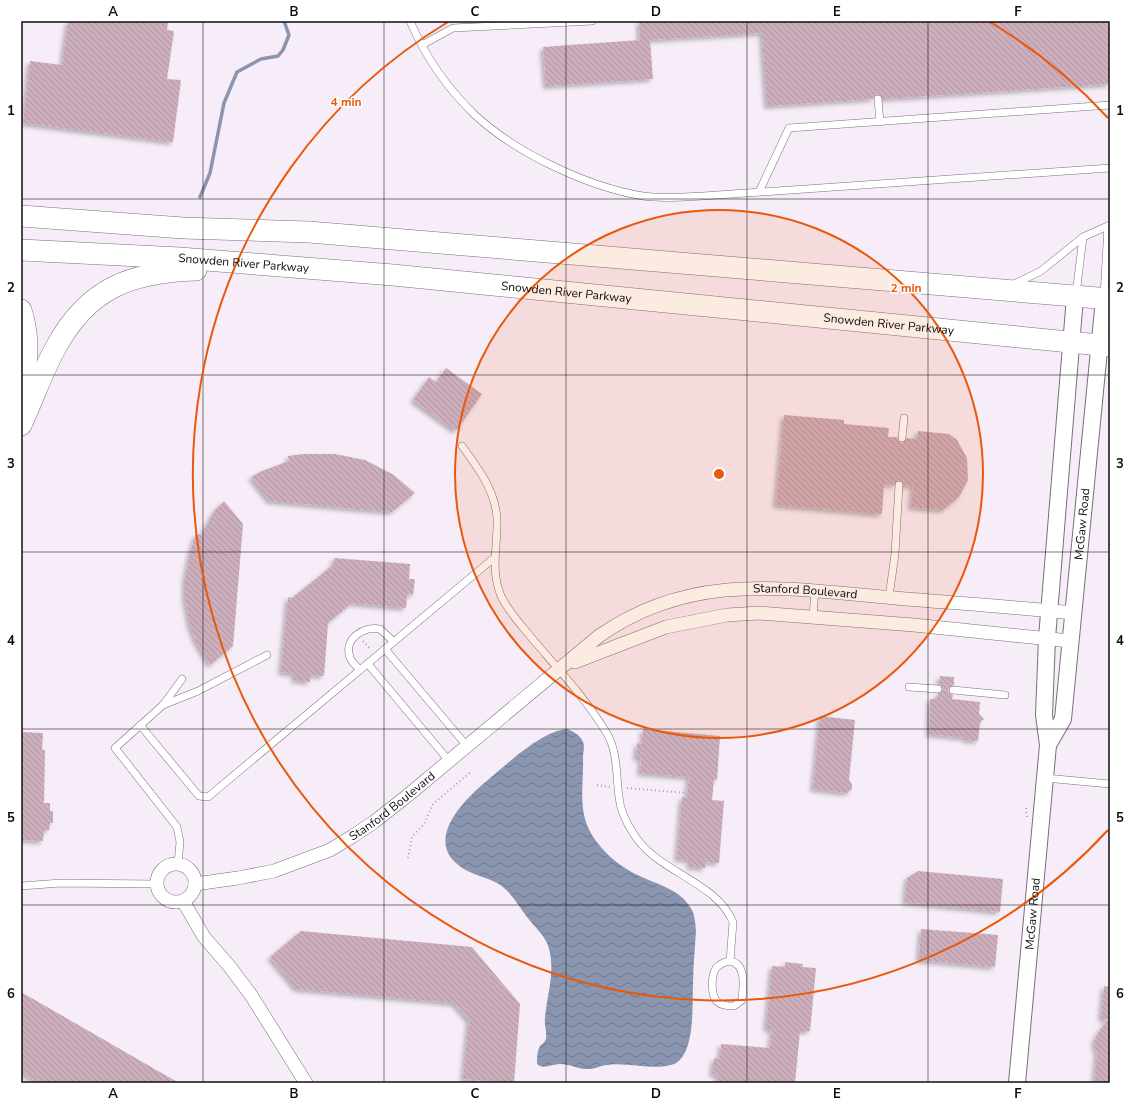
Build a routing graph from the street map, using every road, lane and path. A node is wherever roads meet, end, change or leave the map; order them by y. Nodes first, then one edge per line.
1 (410, 21) edge
2 (592, 21) edge
3 (483, 24) edge
4 (422, 45) junction
5 (878, 99) dead end
6 (1110, 105) edge
7 (880, 122) junction
8 (1110, 168) edge
9 (759, 192) junction
10 (21, 204) edge
11 (21, 216) edge
12 (1109, 225) edge
13 (309, 232) junction
14 (1082, 237) junction
15 (21, 250) edge
16 (298, 267) junction
17 (999, 290) junction
18 (1075, 297) junction
19 (1107, 299) edge
20 (21, 310) edge
21 (1070, 343) junction
22 (1105, 346) edge
23 (21, 392) edge
24 (904, 418) dead end
25 (21, 425) edge
26 (902, 438) dead end
27 (462, 446) dead end
28 (899, 485) dead end
29 (494, 558) junction
30 (815, 590) junction
31 (889, 597) junction
32 (1050, 611) junction
33 (1073, 613) junction
34 (813, 616) junction
35 (1047, 638) junction
36 (362, 639) dead end
37 (1070, 641) junction
38 (394, 642) junction
39 (385, 649) junction
40 (372, 651) dead end
41 (267, 655) dead end
42 (368, 664) junction
43 (360, 670) junction
44 (559, 670) junction
45 (182, 678) dead end
46 (909, 687) dead end
47 (938, 689) dead end
48 (953, 690) dead end
49 (1005, 695) dead end
50 (163, 705) junction
51 (140, 725) junction
52 (1048, 745) junction
53 (467, 746) junction
54 (449, 761) junction
55 (472, 771) dead end
56 (1045, 778) junction
57 (1110, 784) edge
58 (597, 785) dead end
59 (610, 786) dead end
60 (624, 788) dead end
61 (687, 793) dead end
62 (408, 858) dead end
63 (178, 863) junction
64 (156, 884) junction
65 (195, 884) junction
66 (21, 886) edge
67 (183, 901) junction
68 (730, 961) junction
69 (306, 1083) edge
70 (1017, 1083) edge

1 - 4 lane
2 - 3 lane
3 - 4 lane
4 - 9 lane
5 - 7 lane
6 - 7 lane
7 - 9 lane
8 - 9 lane
10 - 13 main road
11 - 13 main road
12 - 14 lane
12 - 19 lane
13 - 17 main road
14 - 17 lane
14 - 18 lane
15 - 16 main road, Snowden River Parkway
16 - 21 main road, Snowden River Parkway
16 - 25 main road
17 - 18 main road
18 - 19 main road
18 - 21 street, McGaw Road
19 - 22 street, McGaw Road
20 - 23 main road
21 - 22 main road, Snowden River Parkway
21 - 32 street, McGaw Road
22 - 33 street, McGaw Road
24 - 26 lane
27 - 29 lane
28 - 31 lane
29 - 38 lane
29 - 44 lane
30 - 31 street, Stanford Boulevard
30 - 34 lane
30 - 44 street, Stanford Boulevard
31 - 32 street, Stanford Boulevard
32 - 33 street, Stanford Boulevard
32 - 35 street, McGaw Road
33 - 37 street, McGaw Road
34 - 35 street, Stanford Boulevard
34 - 44 street, Stanford Boulevard
35 - 37 street, Stanford Boulevard
35 - 52 street, McGaw Road
36 - 40 path
37 - 52 street, McGaw Road
38 - 39 lane
38 - 43 lane
39 - 42 lane
39 - 53 lane
41 - 50 lane
42 - 43 lane
42 - 54 lane
43 - 51 lane
44 - 53 street, Stanford Boulevard
44 - 68 lane
45 - 50 lane
46 - 47 lane
48 - 49 lane
50 - 51 lane
51 - 63 lane
52 - 56 street, McGaw Road
53 - 54 street, Stanford Boulevard
54 - 65 street, Stanford Boulevard
55 - 62 path
56 - 57 lane
56 - 70 street, McGaw Road
58 - 59 path
60 - 61 path
63 - 64 street
63 - 65 street
64 - 66 lane
64 - 67 street
65 - 67 street
67 - 69 street
68 - 68 lane

